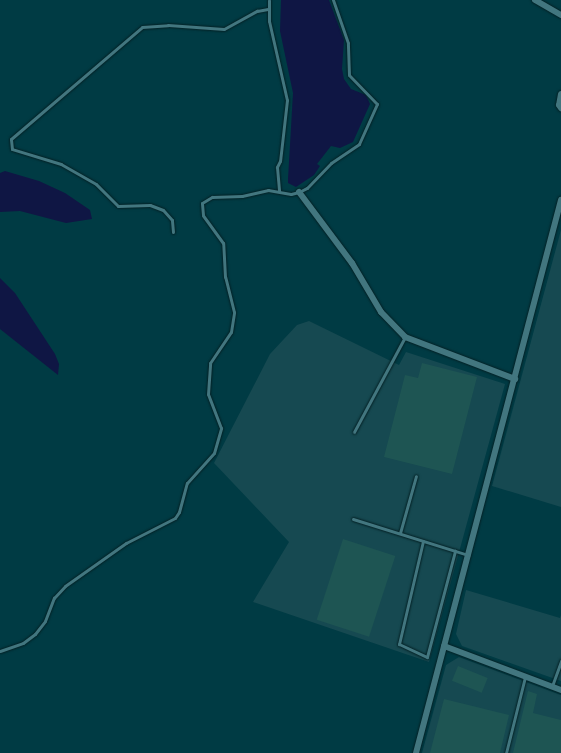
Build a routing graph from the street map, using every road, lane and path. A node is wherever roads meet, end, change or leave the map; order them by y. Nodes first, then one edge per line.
1 (269, 0) edge
2 (333, 0) edge
3 (535, 0) edge
4 (268, 9) junction
5 (561, 15) edge
6 (561, 94) edge
7 (561, 108) edge
8 (279, 191) junction
9 (299, 192) junction
10 (561, 200) edge
11 (173, 232) dead end
12 (405, 337) junction
13 (515, 379) junction
14 (354, 432) dead end
15 (416, 476) dead end
16 (353, 519) dead end
17 (400, 533) junction
18 (423, 541) junction
19 (455, 550) junction
20 (468, 555) junction
21 (444, 646) junction
22 (0, 651) edge
23 (561, 661) edge
24 (525, 676) junction
25 (552, 686) junction
26 (561, 690) edge
27 (416, 753) edge
28 (506, 753) edge

1 - 4 lane
2 - 9 lane
3 - 5 street
4 - 8 lane
4 - 11 lane
6 - 7 street
8 - 9 lane
8 - 22 lane
9 - 12 street
10 - 13 street
12 - 13 street
12 - 14 lane
13 - 20 street
15 - 17 lane
16 - 17 lane
17 - 18 lane
18 - 19 lane
18 - 19 lane
19 - 20 lane
20 - 21 street
21 - 24 street
21 - 27 street
23 - 25 lane
24 - 25 street
24 - 28 lane
25 - 26 street

